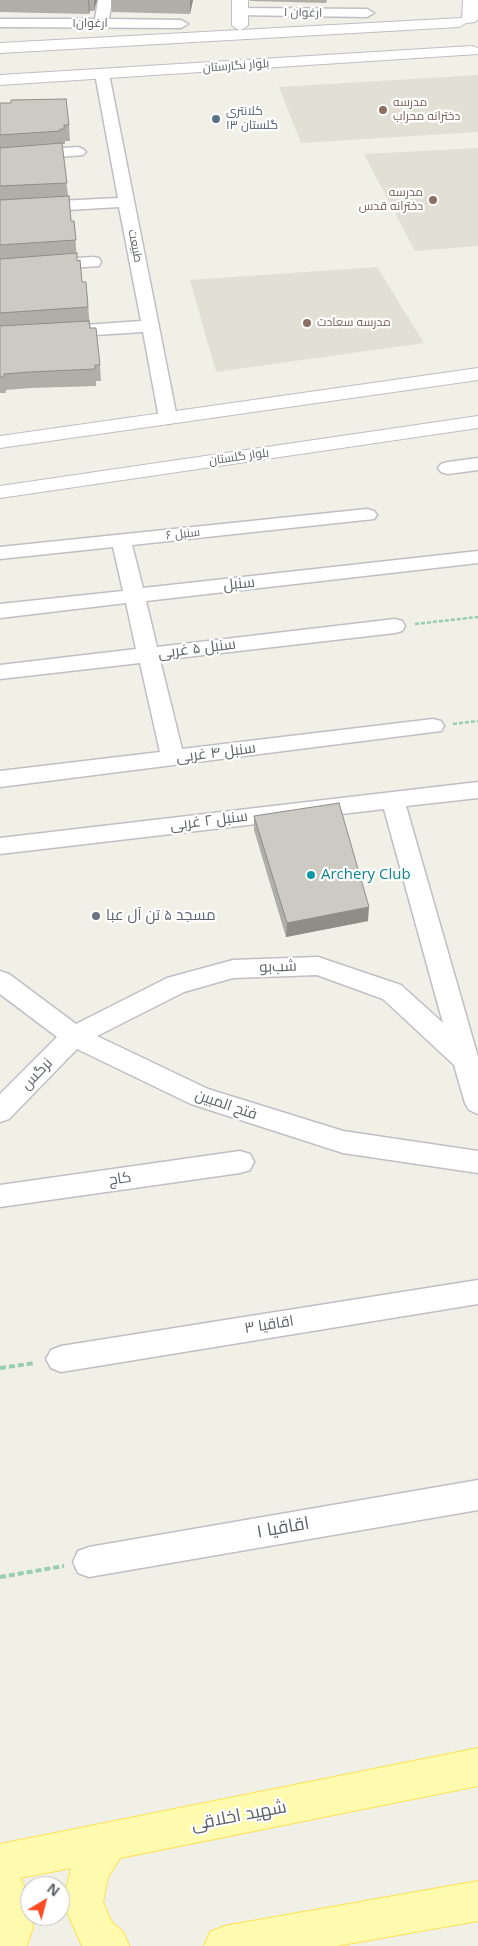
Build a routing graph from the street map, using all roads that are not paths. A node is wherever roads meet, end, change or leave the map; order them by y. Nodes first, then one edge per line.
1 (105, 0) edge
2 (471, 0) edge
3 (240, 12) edge
4 (367, 13) dead end
5 (469, 20) edge
6 (0, 23) edge
7 (102, 24) junction
8 (181, 24) dead end
9 (0, 48) edge
10 (475, 52) edge
11 (102, 74) junction
12 (0, 80) edge
13 (78, 152) dead end
14 (0, 157) edge
15 (126, 202) junction
16 (0, 209) edge
17 (93, 262) dead end
18 (0, 268) edge
19 (150, 326) junction
20 (0, 336) edge
21 (478, 374) edge
22 (168, 418) junction
23 (478, 422) edge
24 (0, 442) edge
25 (478, 464) edge
26 (448, 468) dead end
27 (0, 492) edge
28 (367, 515) dead end
29 (120, 540) junction
30 (0, 553) edge
31 (478, 557) edge
32 (134, 596) junction
33 (0, 611) edge
34 (395, 626) road end
35 (148, 655) junction
36 (0, 672) edge
37 (432, 726) dead end
38 (172, 758) junction
39 (0, 779) edge
40 (478, 790) edge
41 (392, 800) junction
42 (0, 846) edge
43 (0, 981) edge
44 (74, 1036) junction
45 (466, 1060) junction
46 (478, 1103) edge
47 (0, 1111) edge
48 (240, 1162) dead end
49 (478, 1162) edge
50 (0, 1196) edge
51 (478, 1292) edge
52 (61, 1359) road end
53 (478, 1495) edge
54 (89, 1562) road end
55 (478, 1767) edge
56 (108, 1842) junction
57 (0, 1863) edge
58 (0, 1886) edge
59 (478, 1901) edge
60 (6, 1946) edge
61 (109, 1946) edge
62 (224, 1946) edge

1 - 7 street
2 - 5 main road
3 - 4 street, ارغوان ۱
5 - 9 main road
5 - 10 main road
6 - 7 street, ارغوان۱
7 - 8 street, ارغوان۱
10 - 11 main road, بلوار نگارستان
11 - 12 main road, بلوار نگارستان
11 - 15 street, طبیعت
13 - 14 street
15 - 16 street
15 - 19 street, طبیعت
17 - 18 street
19 - 20 street
19 - 22 street, طبیعت
21 - 22 main road
22 - 24 main road
23 - 27 main road, بلوار گلستان
25 - 26 street
28 - 29 street, سنبل ۶
29 - 30 street, سنبل ۶
29 - 32 street
31 - 32 street, سنبل
32 - 33 street, سنبل
32 - 35 street
34 - 35 street, سنبل ۵ غربی
35 - 36 street, سنبل ۵ غربی
35 - 38 street
37 - 38 street, سنبل ۴ غربی
38 - 39 street, سنبل ۴ غربی
40 - 41 street, سنبل ۲ غربی
41 - 42 street, سنبل ۲ غربی
41 - 45 street
43 - 44 street, فتح المبین
44 - 45 street, شب‌بو
44 - 47 street, نرگس
44 - 49 street, فتح المبین
45 - 46 street
48 - 50 street, کاج
51 - 52 street, اقاقیا ۳
53 - 54 street, اقاقیا ۱
55 - 56 main road, شهید اخلاقی
56 - 57 main road, شهید اخلاقی
56 - 61 main road
58 - 60 main road
59 - 62 main road

